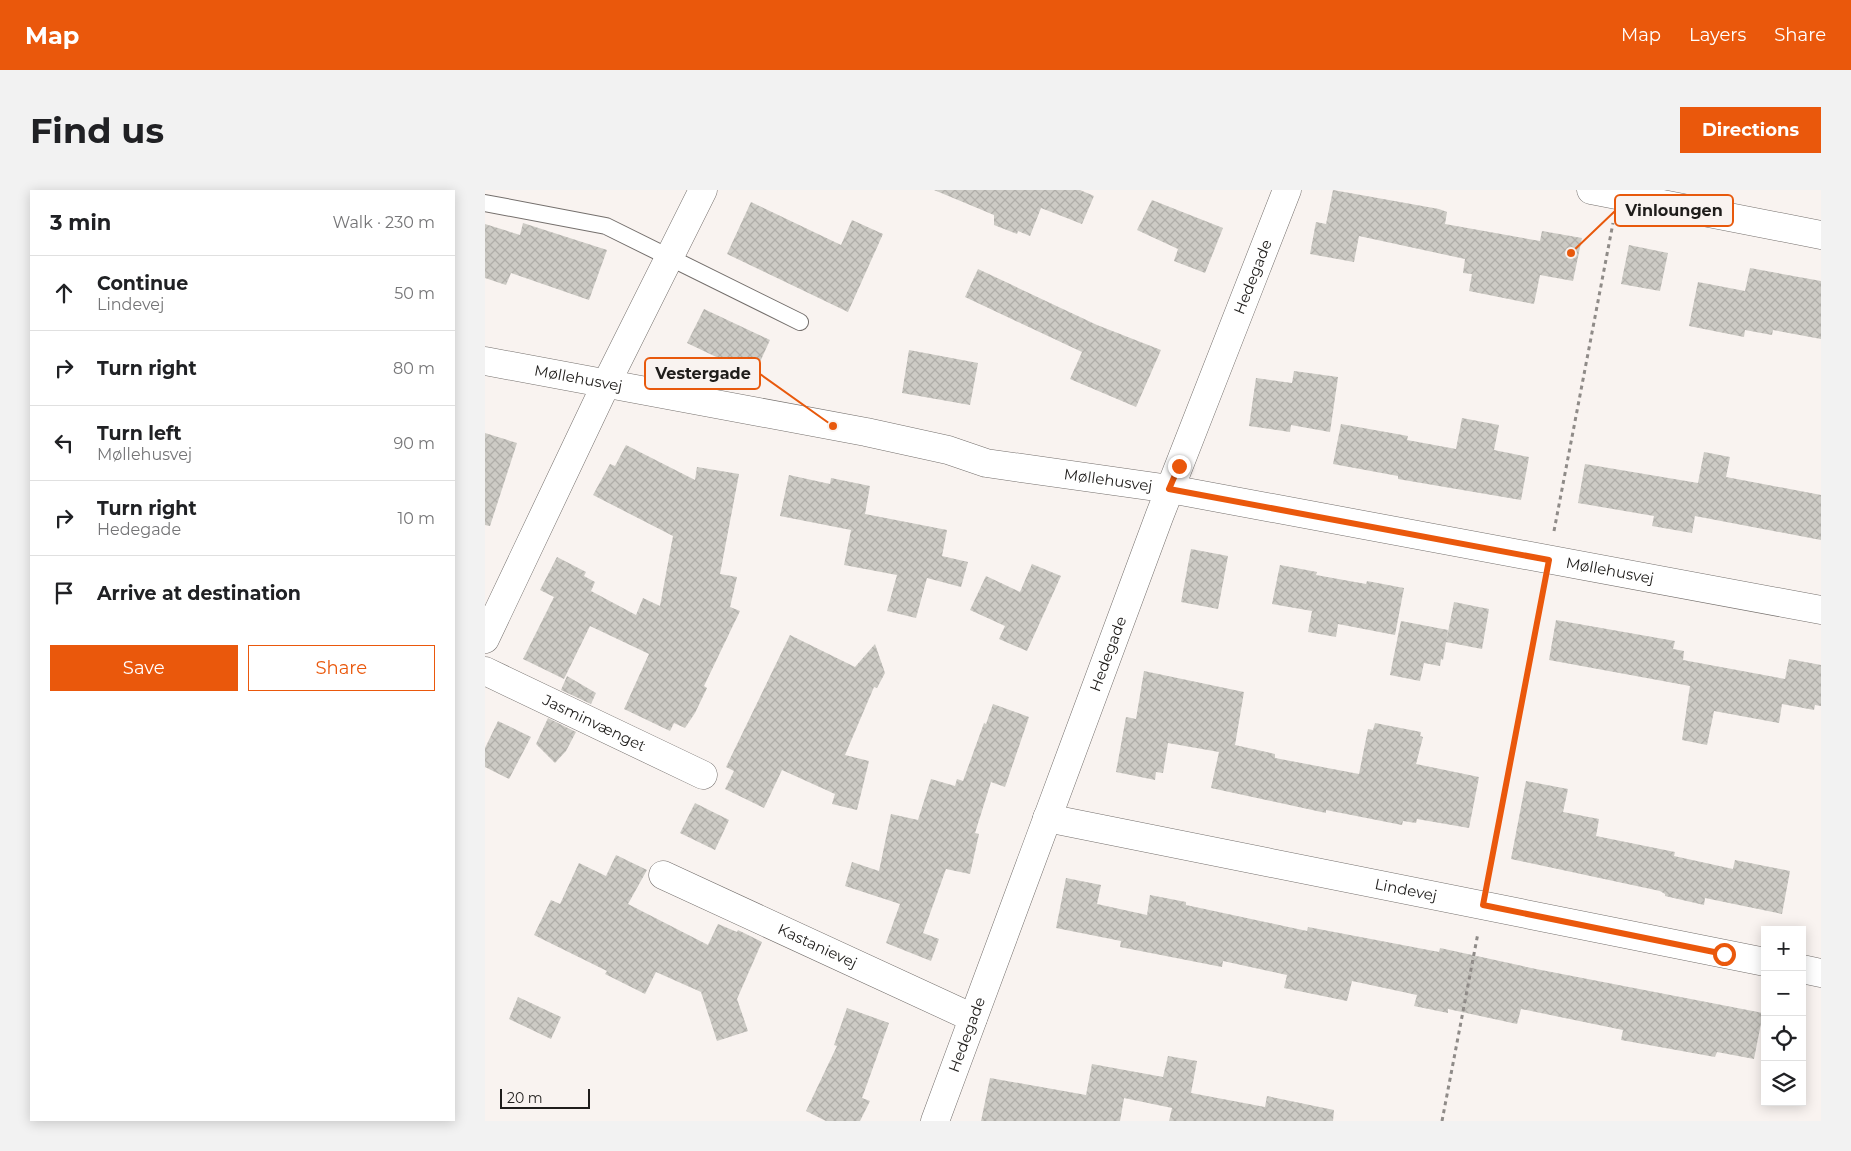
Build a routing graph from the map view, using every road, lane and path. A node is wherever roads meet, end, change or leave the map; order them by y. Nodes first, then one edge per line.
1 (703, 190) edge
2 (1287, 190) edge
3 (1591, 190) edge
4 (1618, 195) junction
5 (485, 202) edge
6 (1821, 236) edge
7 (668, 257) junction
8 (800, 322) dead end
9 (485, 361) edge
10 (606, 384) junction
11 (1169, 489) junction
12 (1549, 560) junction
13 (1821, 610) edge
14 (485, 639) edge
15 (485, 671) edge
16 (703, 775) dead end
17 (1047, 818) junction
18 (663, 875) dead end
19 (1483, 905) junction
20 (1761, 961) edge
21 (1806, 970) edge
22 (1821, 973) edge
23 (973, 1018) junction
24 (935, 1121) edge
25 (1442, 1121) edge

1 - 7 street
2 - 11 street, Hedegade
3 - 4 street
4 - 6 street
4 - 12 path
5 - 7 lane
7 - 8 lane
7 - 10 street
9 - 10 street, Møllehusvej
10 - 11 street, Møllehusvej
10 - 14 street
11 - 12 street, Møllehusvej
11 - 17 street, Hedegade
12 - 13 street, Møllehusvej
12 - 19 path
15 - 16 street, Jasminvænget
17 - 19 street, Lindevej
17 - 23 street, Hedegade
18 - 23 street, Kastanievej
19 - 20 street, Lindevej
19 - 25 path
21 - 22 street
23 - 24 street, Hedegade

